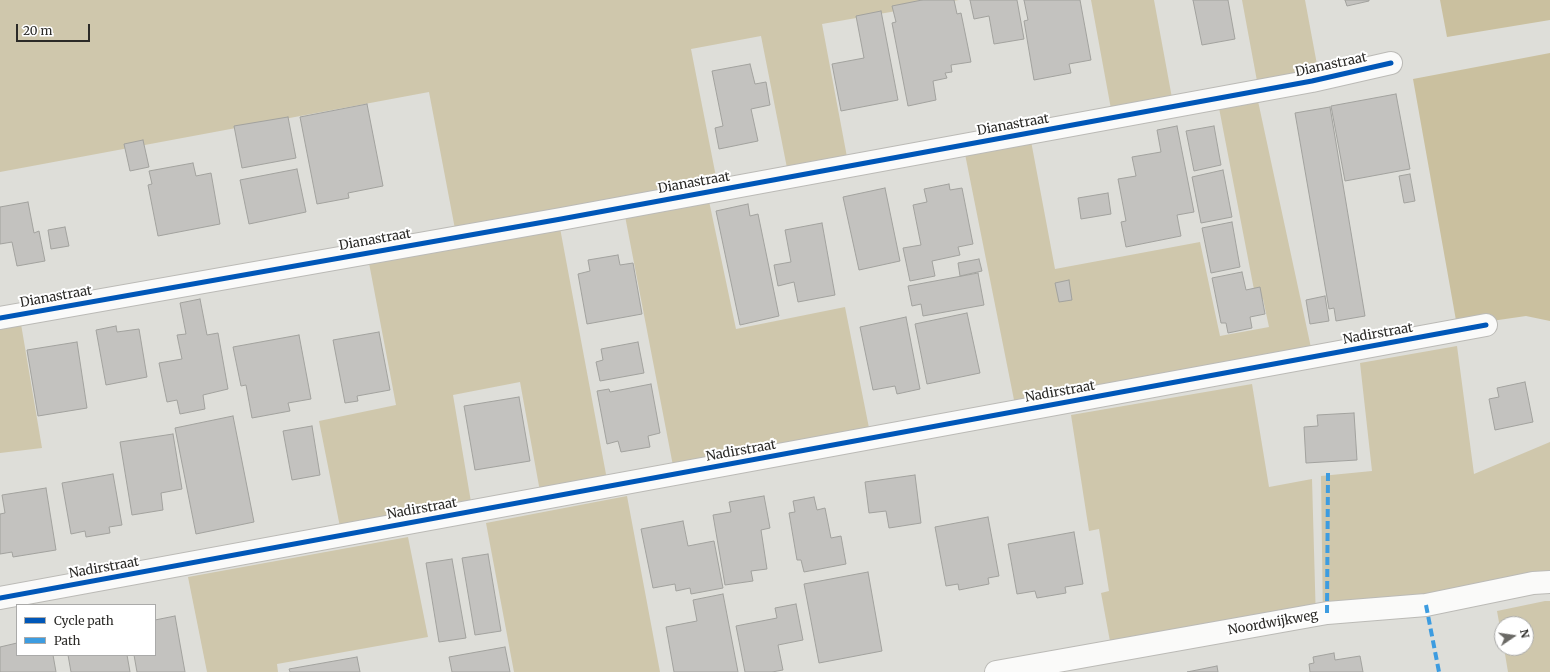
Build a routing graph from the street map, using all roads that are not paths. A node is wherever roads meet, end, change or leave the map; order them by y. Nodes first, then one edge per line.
1 (1391, 63) dead end
2 (0, 318) edge
3 (1486, 325) dead end
4 (1550, 582) edge
5 (0, 598) edge
6 (996, 672) edge

1 - 2 street, Dianastraat
3 - 5 street, Nadirstraat
4 - 6 street, Noordwijkweg

